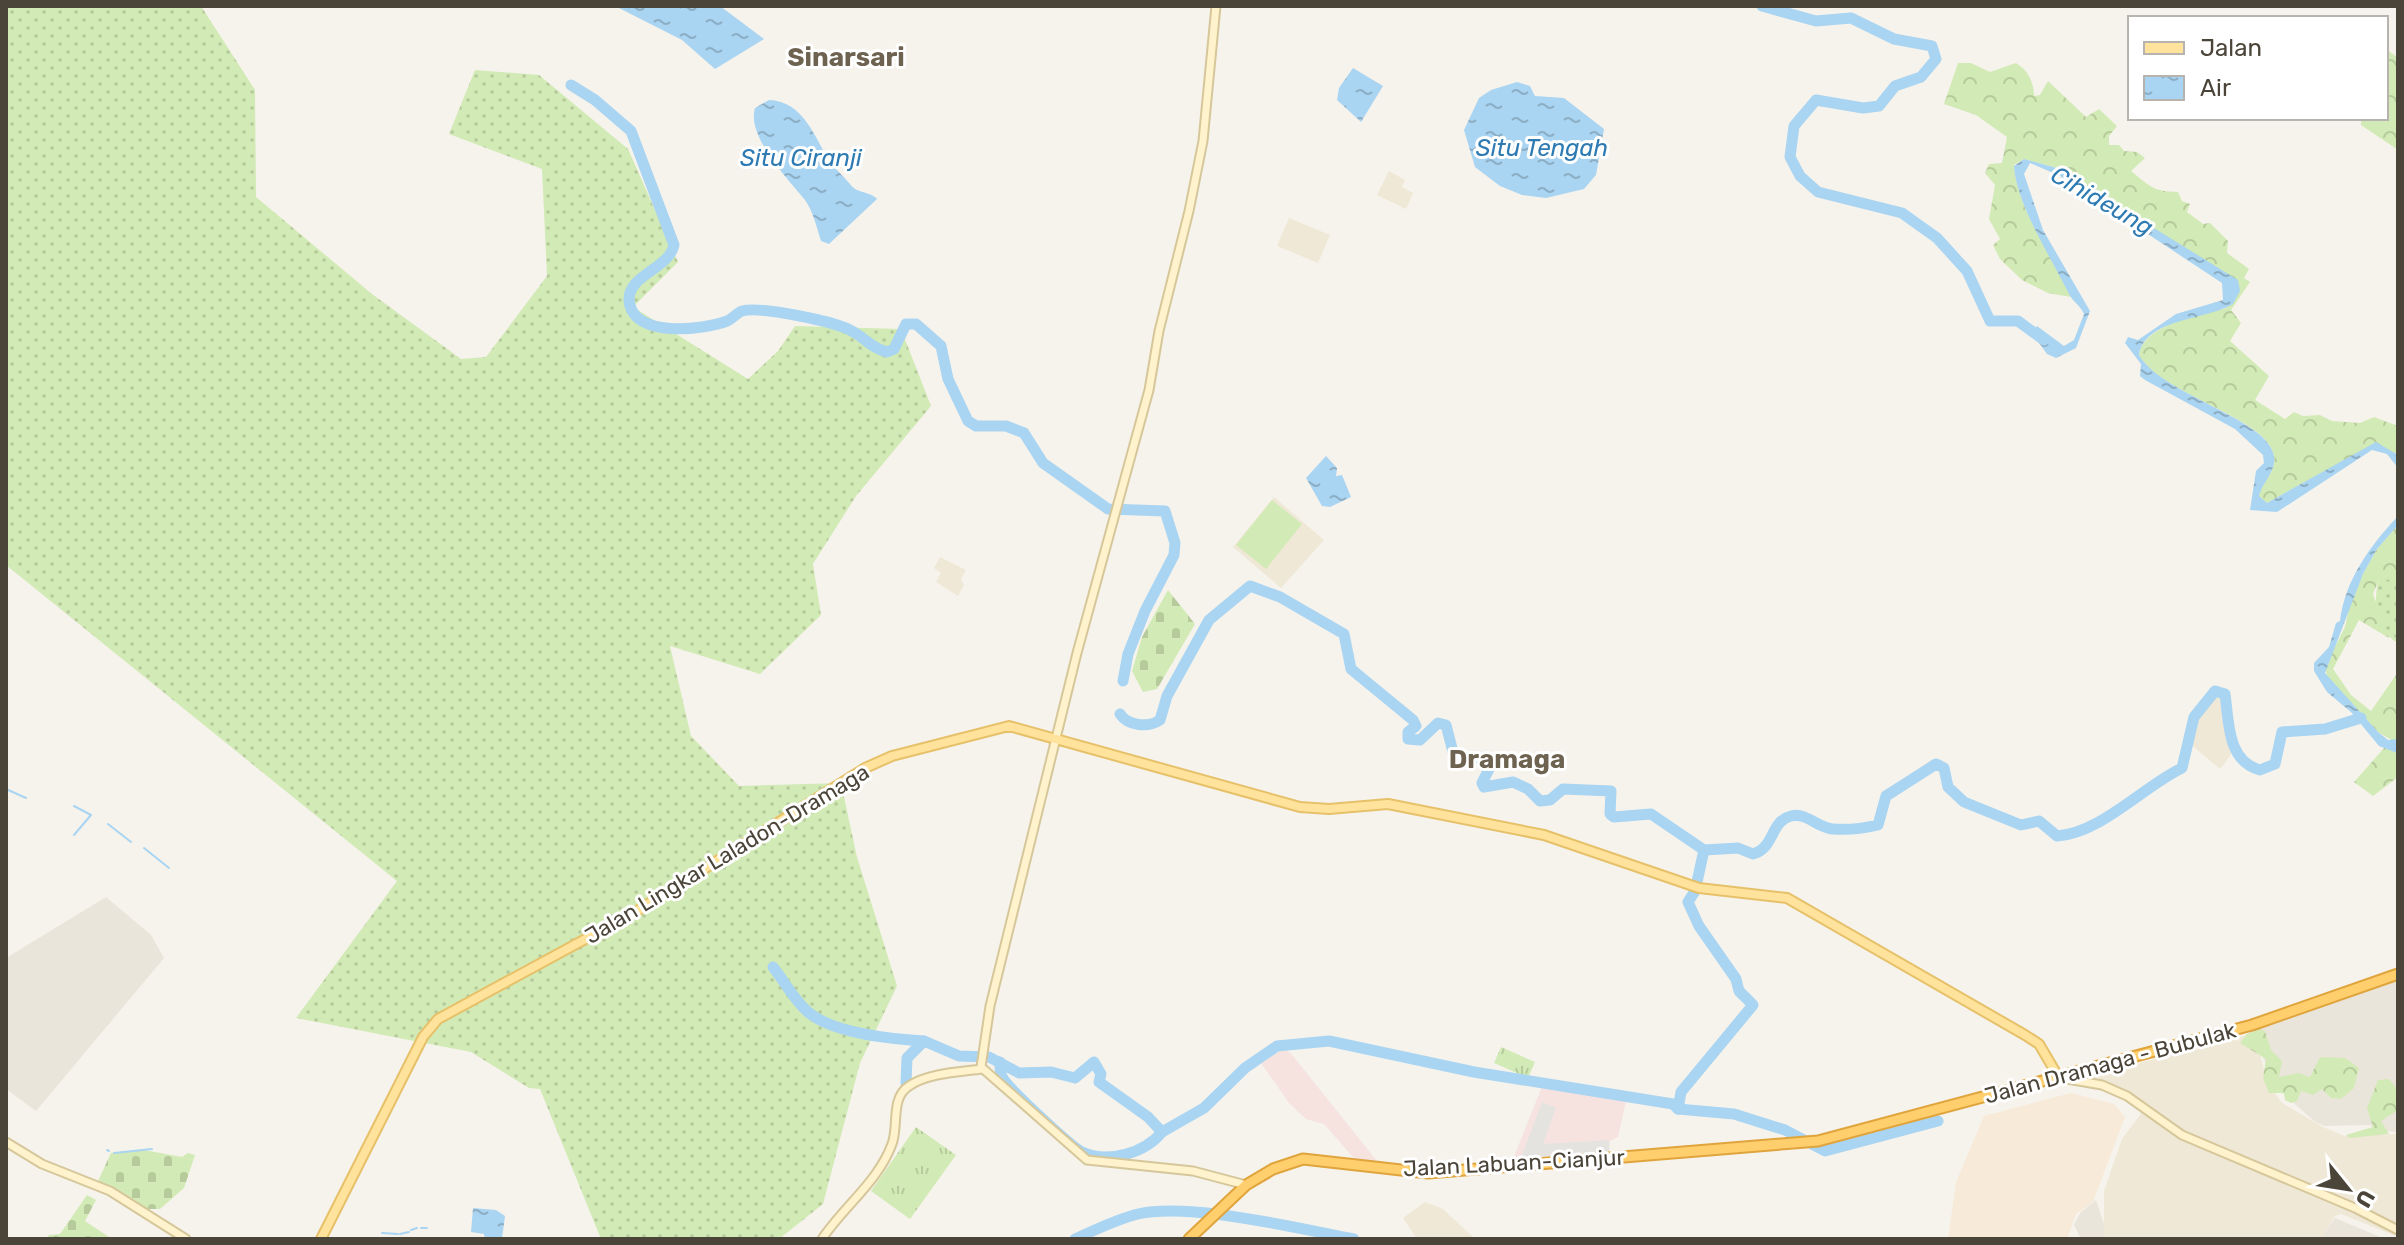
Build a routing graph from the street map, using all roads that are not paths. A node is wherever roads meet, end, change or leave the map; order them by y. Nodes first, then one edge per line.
1 (1216, 6) edge
2 (1056, 740) junction
3 (2398, 974) edge
4 (982, 1069) junction
5 (2059, 1078) junction
6 (6, 1142) edge
7 (1806, 1143) joint
8 (1221, 1177) junction
9 (1246, 1185) junction
10 (1235, 1196) junction
11 (2398, 1230) edge
12 (186, 1239) edge
13 (321, 1239) edge
14 (822, 1239) edge
15 (1189, 1239) edge

1 - 2 street
2 - 4 street
2 - 5 main road, Jalan Lingkar Laladon-Dramaga
2 - 13 main road, Jalan Lingkar Laladon-Dramaga
3 - 5 highway, Jalan Dramaga - Bubulak
4 - 8 street
4 - 14 street
5 - 7 highway, Jalan Dramaga - Bubulak
5 - 11 street
6 - 12 street
7 - 9 highway, Jalan Labuan-Cianjur
8 - 9 street
8 - 10 street
9 - 10 highway, Jalan Labuan-Cianjur
10 - 15 highway, Jalan Labuan-Cianjur

